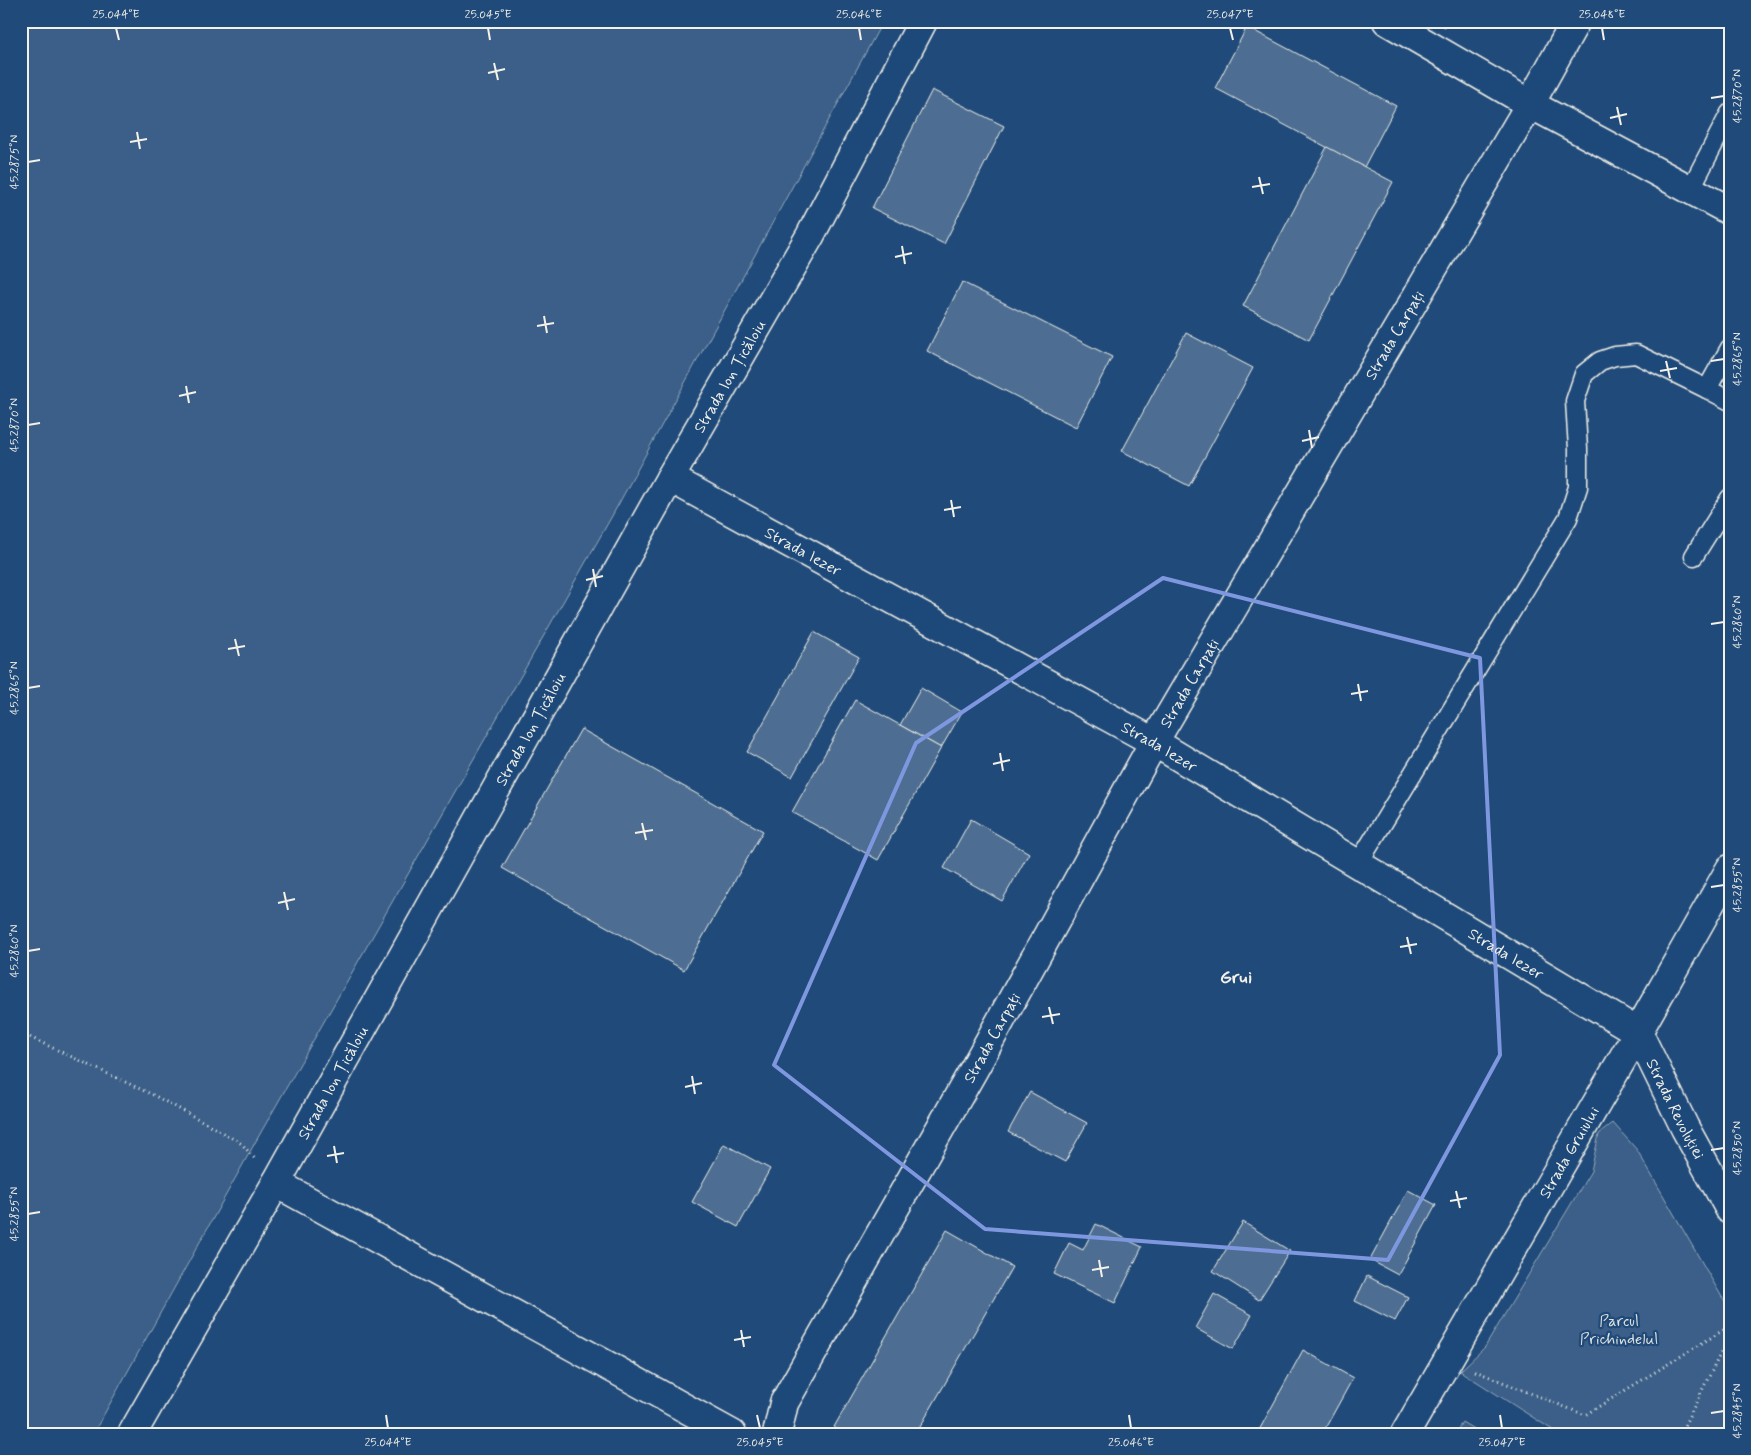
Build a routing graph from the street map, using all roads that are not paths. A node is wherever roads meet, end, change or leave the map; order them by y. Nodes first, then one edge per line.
1 (923, 21) edge
2 (1387, 21) edge
3 (1576, 21) edge
4 (1530, 104) junction
5 (1730, 113) edge
6 (1690, 190) junction
7 (1730, 211) edge
8 (1730, 348) edge
9 (1708, 388) junction
10 (1730, 401) edge
11 (670, 478) junction
12 (1730, 498) edge
13 (1694, 556) dead end
14 (1154, 742) junction
15 (1358, 864) junction
16 (1730, 869) edge
17 (1638, 1032) junction
18 (276, 1183) junction
19 (1730, 1210) edge
20 (132, 1434) edge
21 (732, 1434) edge
22 (777, 1434) edge
23 (1405, 1434) edge

1 - 11 street, Strada Ion Țicăloiu
2 - 4 street
3 - 4 street, Strada Carpați
4 - 6 street
4 - 14 street, Strada Carpați
5 - 6 lane
6 - 7 street
8 - 9 lane
9 - 10 lane
9 - 15 lane
11 - 14 street, Strada Iezer
11 - 18 street, Strada Ion Țicăloiu
12 - 13 lane
14 - 15 street, Strada Iezer
14 - 22 street, Strada Carpați
15 - 17 street, Strada Iezer
16 - 17 street, Strada Gruiului
17 - 19 street, Strada Revoluției
17 - 23 street, Strada Gruiului
18 - 20 street, Strada Ion Țicăloiu
18 - 21 street

